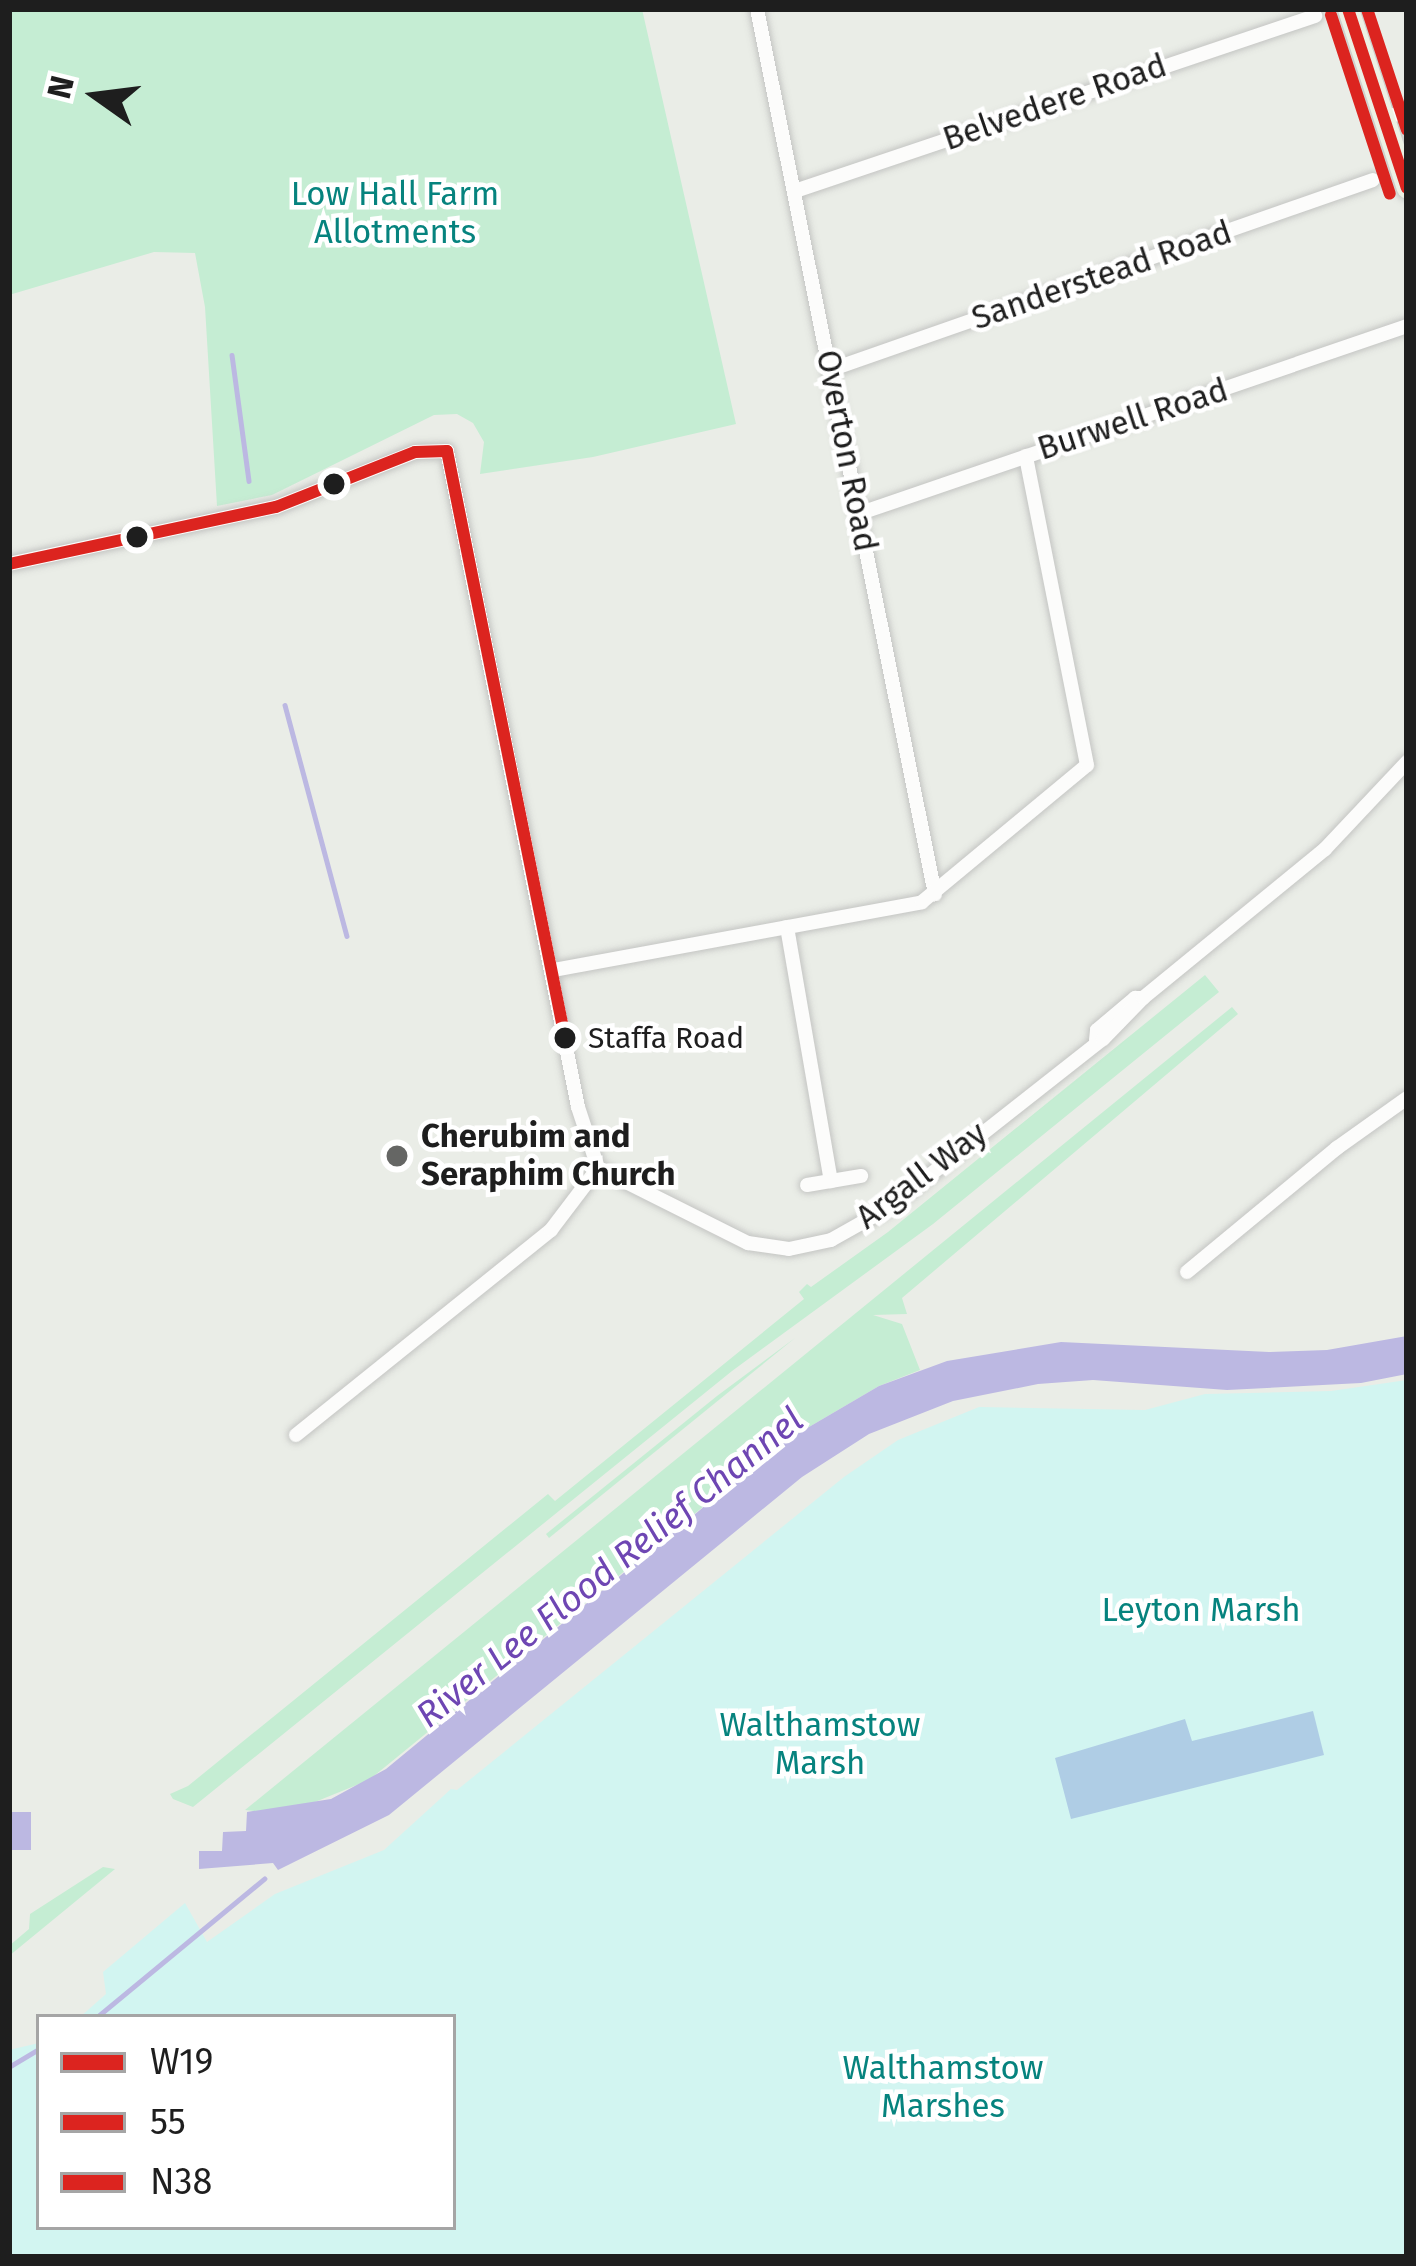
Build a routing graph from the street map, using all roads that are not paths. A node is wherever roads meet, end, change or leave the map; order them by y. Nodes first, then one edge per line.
1 (757, 9) edge
2 (1348, 9) edge
3 (1315, 16) dead end
4 (1407, 111) edge
5 (1384, 118) junction
6 (1373, 181) dead end
7 (1407, 188) edge
8 (795, 191) junction
9 (1407, 326) edge
10 (830, 370) junction
11 (1026, 456) junction
12 (858, 514) junction
13 (9, 564) edge
14 (1407, 762) edge
15 (935, 894) junction
16 (787, 926) junction
17 (553, 970) junction
18 (1407, 1098) edge
19 (598, 1168) junction
20 (861, 1177) dead end
21 (830, 1181) junction
22 (807, 1185) dead end
23 (1187, 1272) dead end
24 (296, 1435) dead end

1 - 8 street, Overton Road
2 - 5 main road
3 - 8 street, Belvedere Road
4 - 5 street
5 - 7 main road
6 - 10 street, Sanderstead Road
8 - 10 street, Overton Road
9 - 11 street, Burwell Road
10 - 12 street, Overton Road
11 - 12 street, Burwell Road
11 - 15 street
12 - 15 street, Overton Road
13 - 17 street
14 - 19 street, Argall Way
15 - 16 street
16 - 17 street
16 - 21 street
17 - 19 street
18 - 23 street
19 - 24 street
20 - 21 street
21 - 22 street

